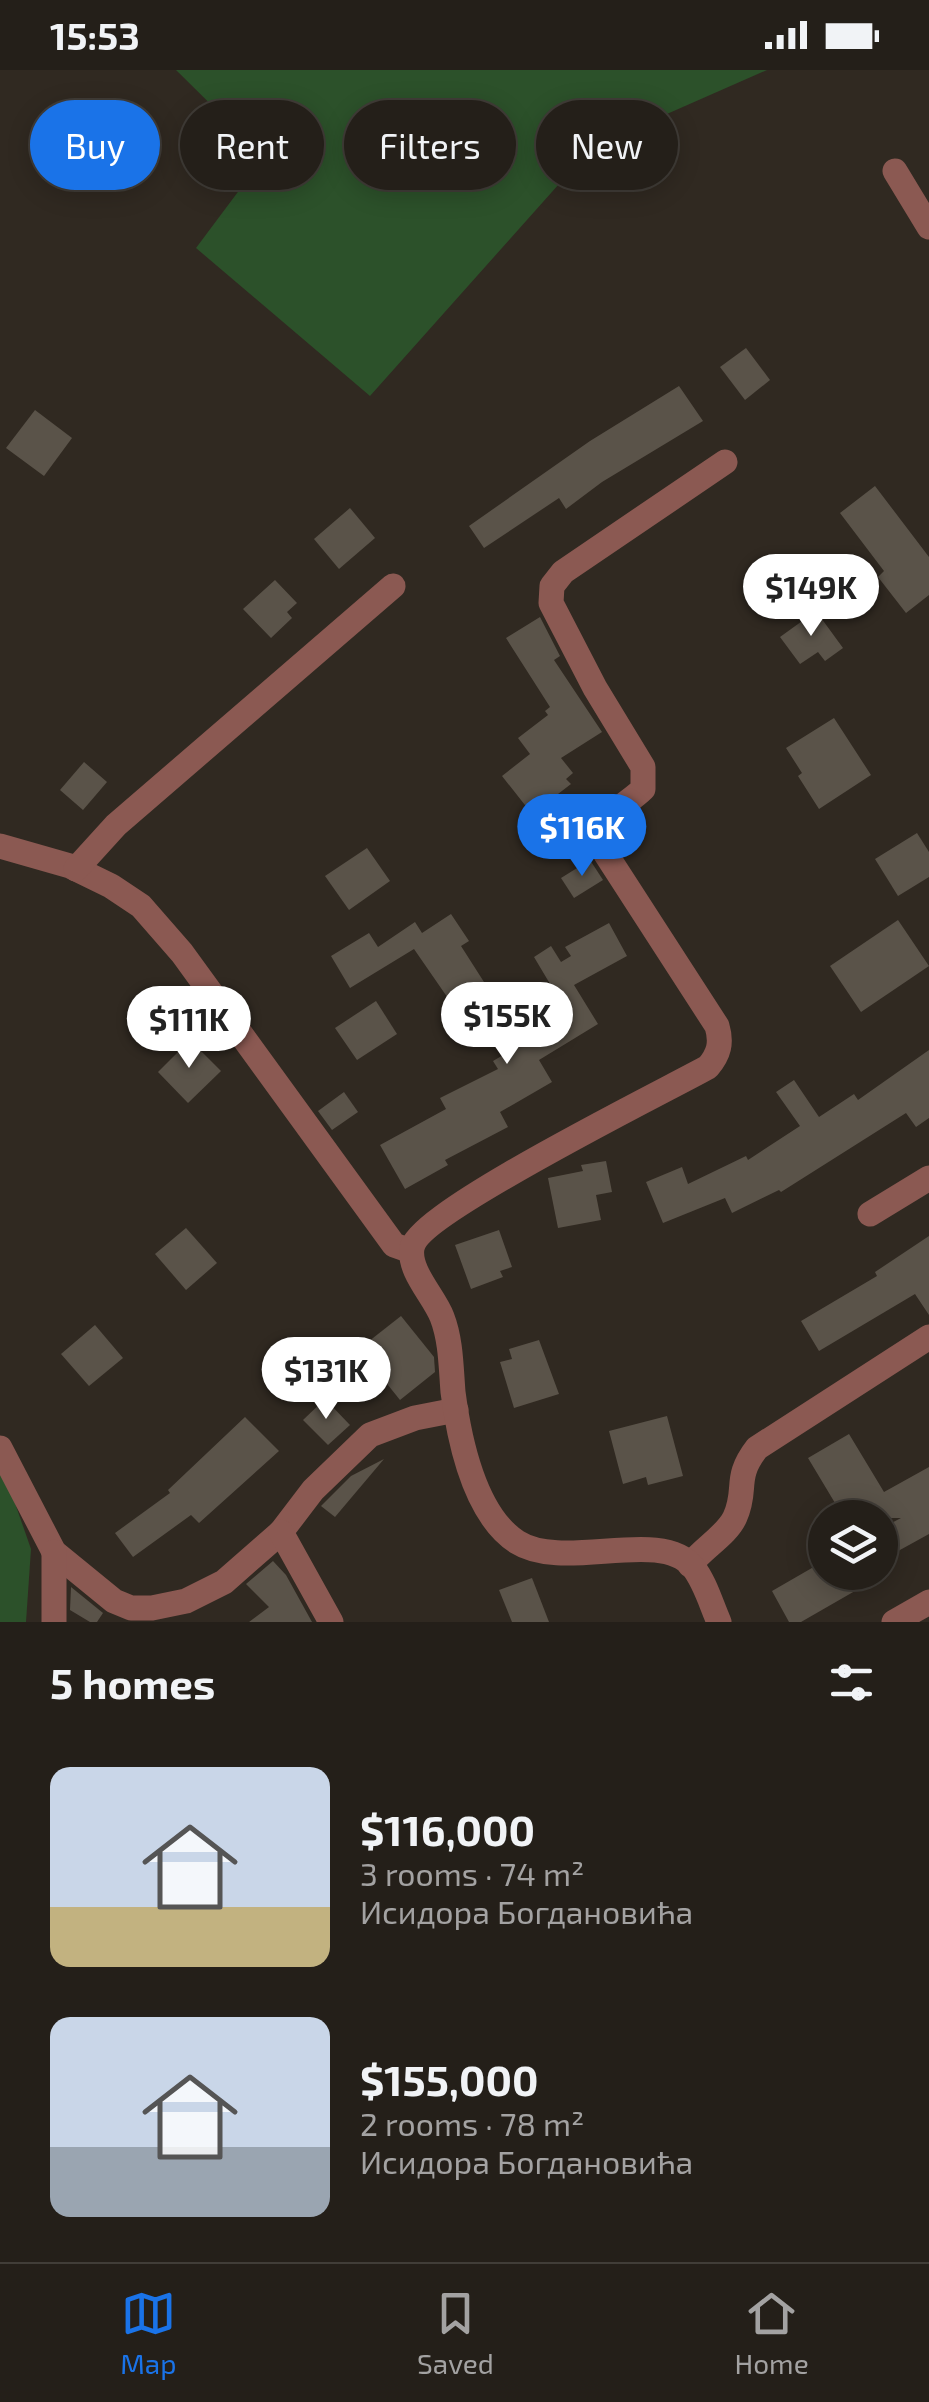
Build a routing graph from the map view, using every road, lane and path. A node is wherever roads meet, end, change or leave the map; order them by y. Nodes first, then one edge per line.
1 (895, 171) dead end
2 (929, 227) edge
3 (725, 462) dead end
4 (393, 586) dead end
5 (0, 846) edge
6 (76, 870) junction
7 (929, 1178) edge
8 (870, 1214) dead end
9 (411, 1251) junction
10 (929, 1337) edge
11 (456, 1410) junction
12 (0, 1448) edge
13 (281, 1532) junction
14 (54, 1552) junction
15 (690, 1564) junction
16 (929, 1602) edge
17 (124, 1615) edge
18 (54, 1622) edge
19 (331, 1622) edge
20 (719, 1622) edge
21 (894, 1622) edge

1 - 2 street
3 - 9 street
4 - 6 street
5 - 6 street
6 - 9 street
7 - 8 street
9 - 11 street
10 - 15 street
11 - 13 street
11 - 15 street
12 - 14 street
13 - 17 street
13 - 19 street
14 - 17 street
14 - 18 street
15 - 20 street
16 - 21 street

